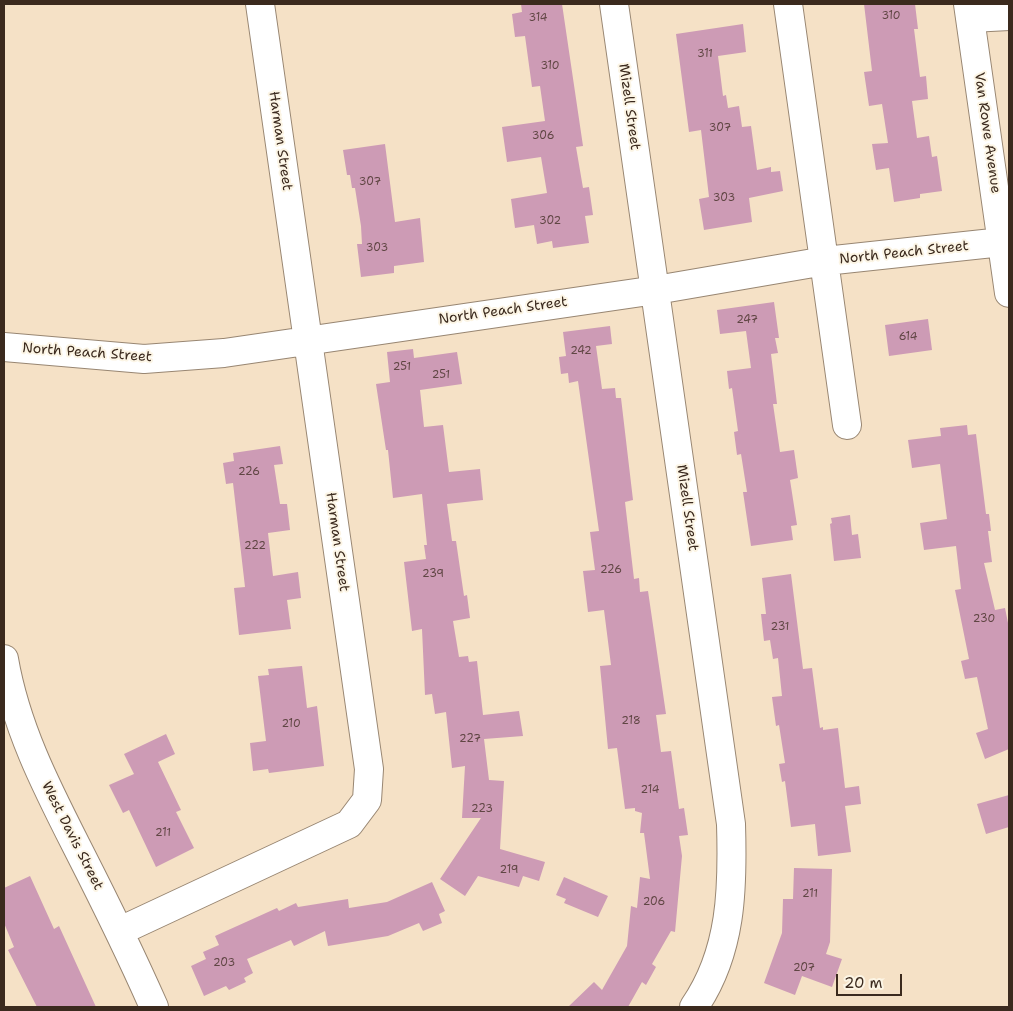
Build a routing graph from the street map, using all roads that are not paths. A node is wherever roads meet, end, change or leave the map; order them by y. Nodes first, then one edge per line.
1 (260, 4) edge
2 (614, 4) edge
3 (788, 4) edge
4 (969, 11) edge
5 (1009, 16) edge
6 (1002, 242) junction
7 (825, 262) junction
8 (656, 290) junction
9 (1009, 293) edge
10 (308, 339) junction
11 (4, 347) edge
12 (847, 425) dead end
13 (4, 659) edge
14 (120, 931) junction
15 (154, 1007) edge
16 (694, 1007) edge

1 - 10 street, Harman Street
2 - 8 street, Mizell Street
3 - 7 street
4 - 5 street
4 - 6 street, Van Rowe Avenue
6 - 7 street, North Peach Street
6 - 9 street, Van Rowe Avenue
7 - 8 street, North Peach Street
7 - 12 street
8 - 10 street, North Peach Street
8 - 16 street, Mizell Street
10 - 11 street, North Peach Street
10 - 14 street, Harman Street
13 - 14 street, West Davis Street
14 - 15 street, West Davis Street

